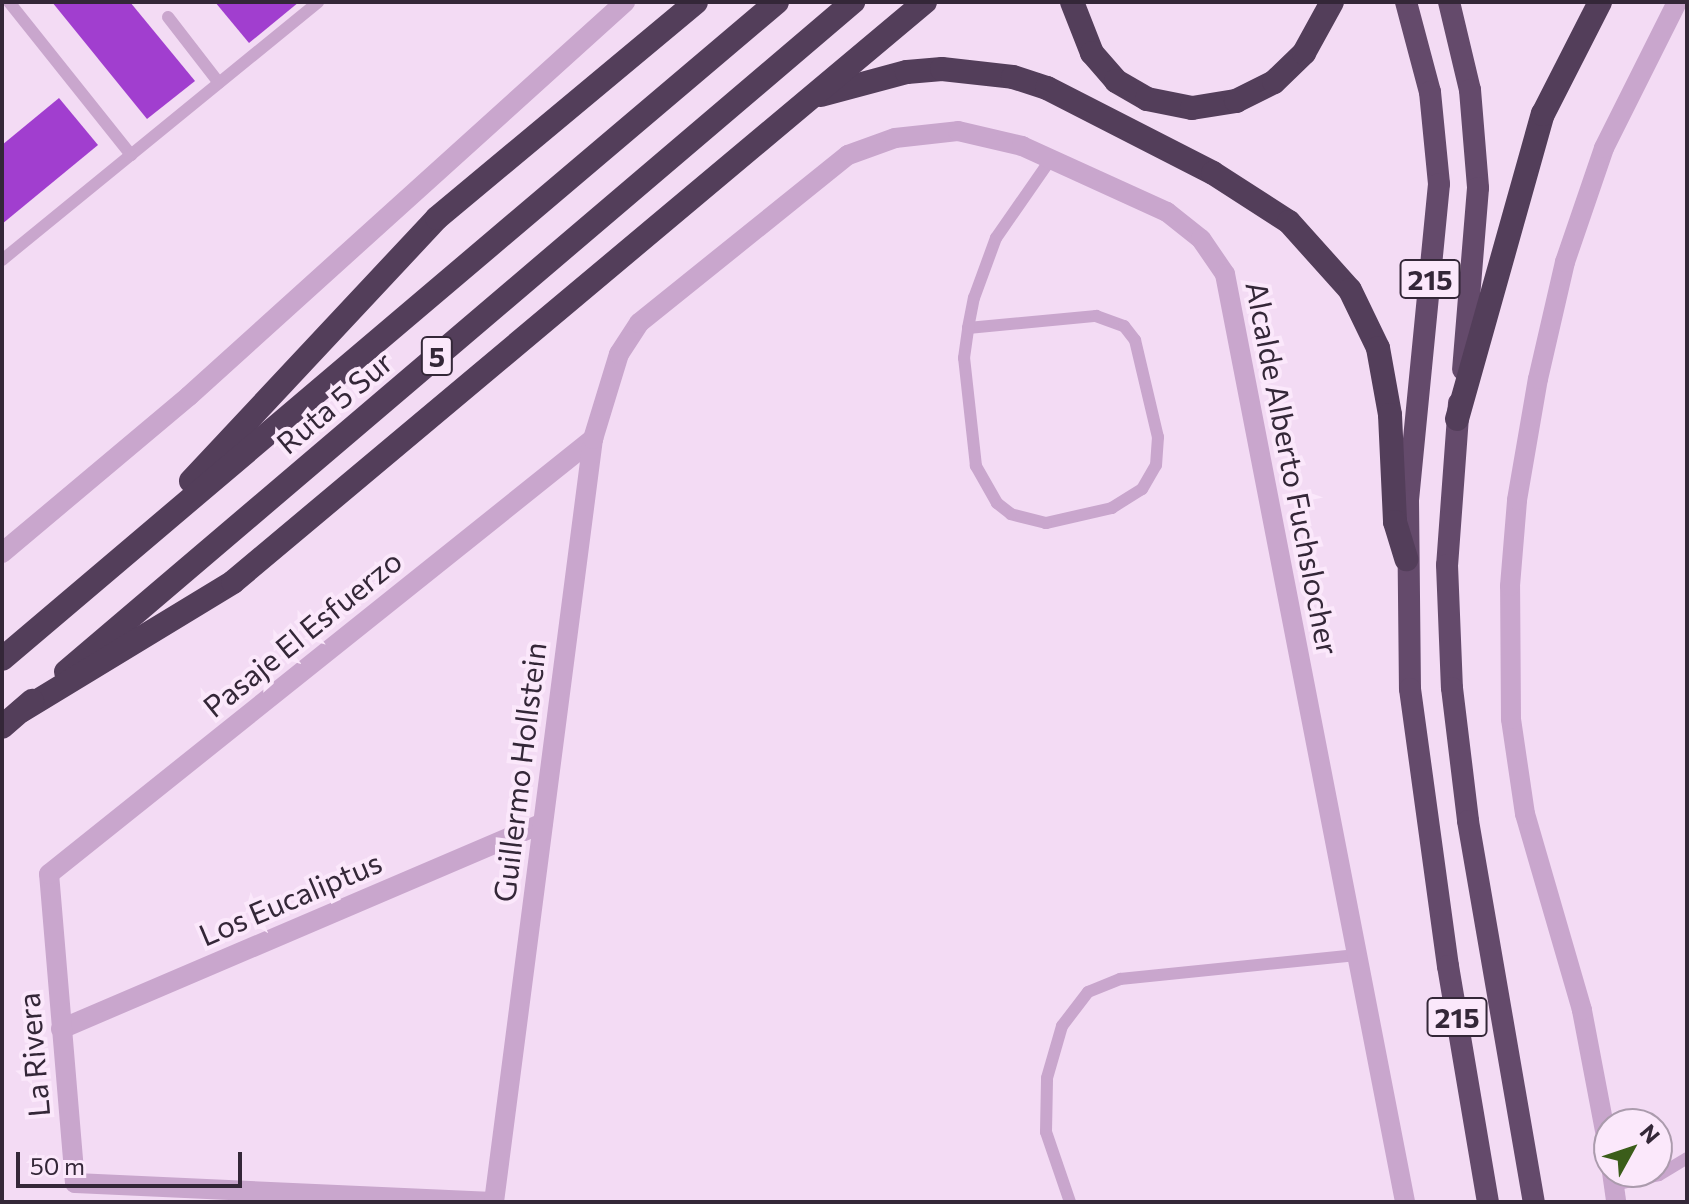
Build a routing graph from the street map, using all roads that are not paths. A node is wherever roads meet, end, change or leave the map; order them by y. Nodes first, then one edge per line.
1 (9, 2) edge
2 (318, 2) edge
3 (625, 2) edge
4 (696, 2) edge
5 (777, 2) edge
6 (853, 2) edge
7 (925, 2) edge
8 (1072, 2) edge
9 (1332, 2) edge
10 (1406, 2) edge
11 (1449, 2) edge
12 (1600, 2) edge
13 (1677, 2) edge
14 (168, 17) dead end
15 (219, 83) junction
16 (804, 102) junction
17 (131, 155) junction
18 (1051, 159) junction
19 (2, 260) edge
20 (968, 328) junction
21 (619, 354) joint
22 (1457, 419) junction
23 (593, 439) junction
24 (2, 553) edge
25 (1406, 559) junction
26 (111, 566) junction
27 (2, 659) edge
28 (11, 719) edge
29 (543, 823) junction
30 (49, 874) joint
31 (1357, 955) junction
32 (61, 1029) junction
33 (1601, 1108) edge
34 (494, 1202) edge
35 (1070, 1202) edge
36 (1405, 1202) edge
37 (1488, 1202) edge
38 (1534, 1202) edge

1 - 17 lane
2 - 15 lane
3 - 24 street
4 - 26 highway
5 - 26 highway, Ruta 5 Sur / 5
6 - 28 highway, Ruta 5 Sur / 5
7 - 16 highway
8 - 9 highway
10 - 25 highway, 215
11 - 22 highway, 215
12 - 22 highway
13 - 33 street
14 - 15 lane
15 - 17 lane
16 - 25 highway
16 - 28 highway
17 - 19 lane
18 - 20 lane
18 - 21 street, Alcalde Alberto Fuchslocher
18 - 31 street, Alcalde Alberto Fuchslocher
20 - 20 lane
21 - 23 street, Guillermo Hollstein
22 - 38 highway, 215
23 - 29 street, Guillermo Hollstein
23 - 30 street, Pasaje El Esfuerzo
25 - 37 highway, 215
26 - 27 highway, Ruta 5 Sur / 5
29 - 32 street, Los Eucaliptus
29 - 34 street, Guillermo Hollstein
30 - 32 street, La Rivera
31 - 35 lane
31 - 36 street, Alcalde Alberto Fuchslocher
32 - 34 street, La Rivera

